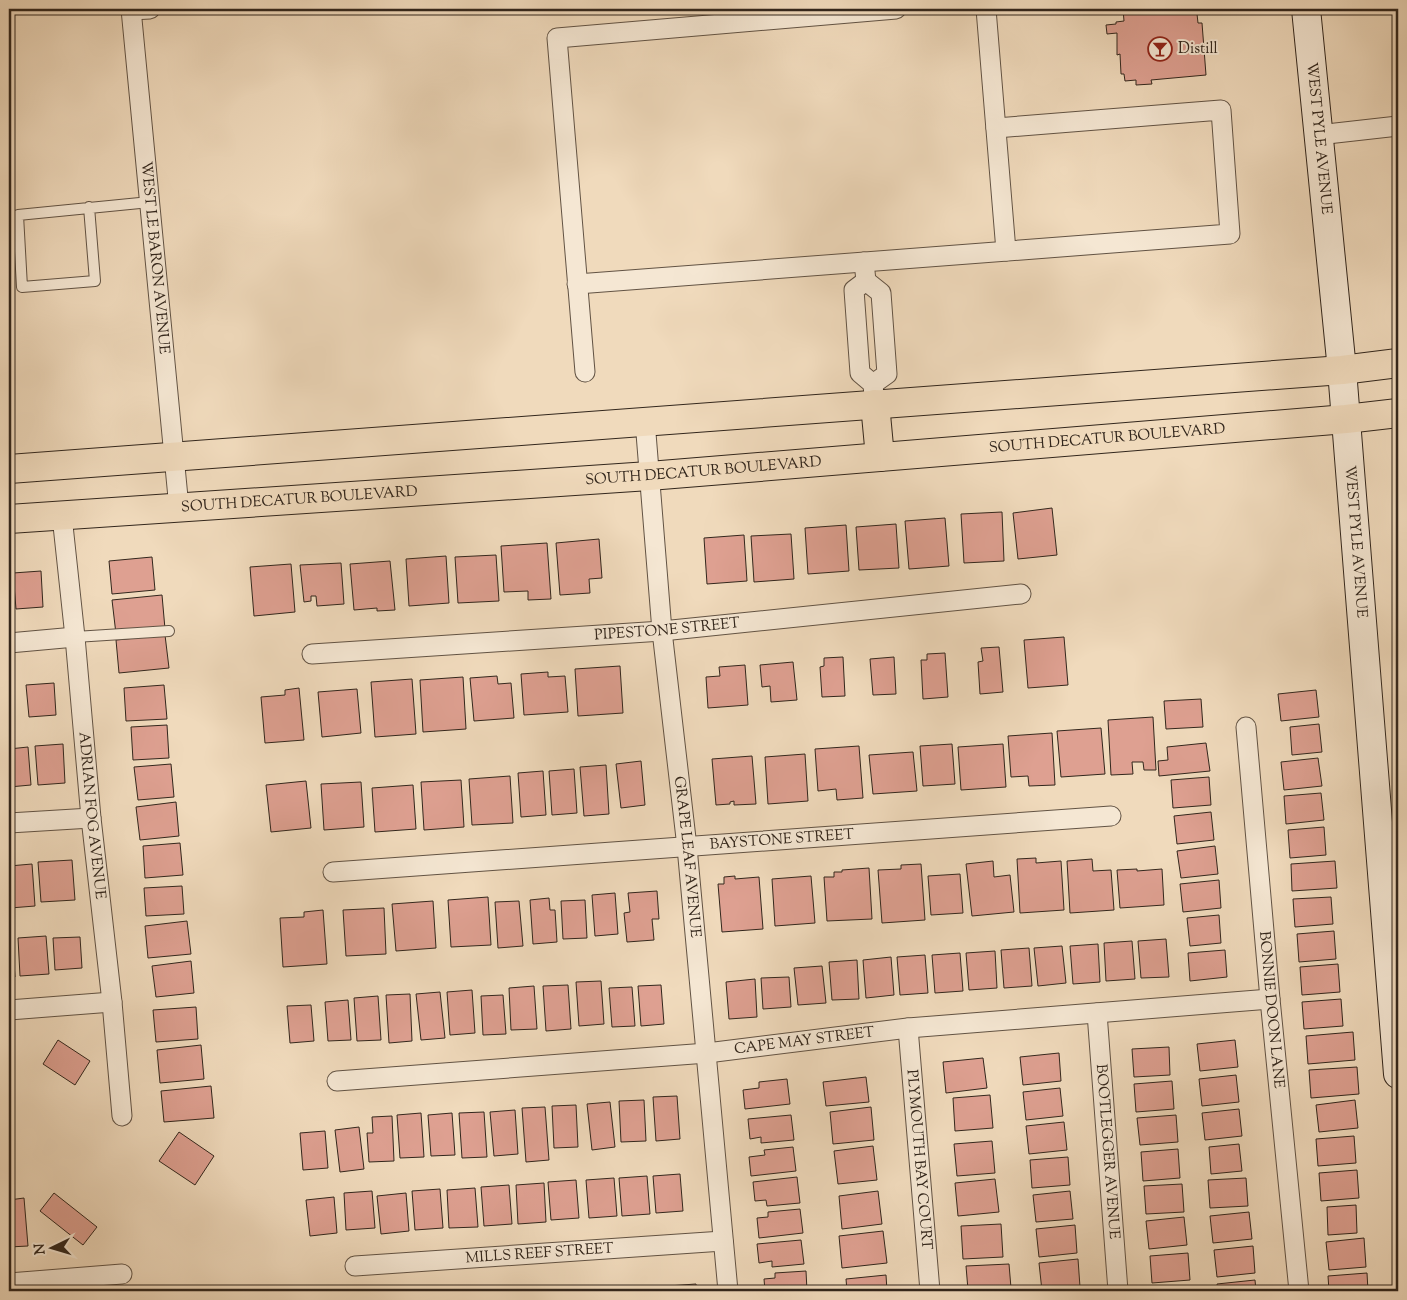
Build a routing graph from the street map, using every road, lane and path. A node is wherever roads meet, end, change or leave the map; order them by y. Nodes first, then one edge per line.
1 (138, 9) edge
2 (896, 9) edge
3 (986, 9) edge
4 (1306, 9) edge
5 (1398, 126) edge
6 (996, 128) junction
7 (1318, 135) junction
8 (150, 202) junction
9 (89, 207) junction
10 (1006, 251) junction
11 (864, 262) junction
12 (866, 282) junction
13 (578, 284) junction
14 (1398, 363) edge
15 (1342, 370) junction
16 (585, 372) dead end
17 (874, 394) junction
18 (1398, 413) edge
19 (1346, 419) junction
20 (645, 421) junction
21 (174, 456) junction
22 (880, 457) junction
23 (9, 469) edge
24 (649, 476) junction
25 (179, 508) junction
26 (62, 516) junction
27 (9, 519) edge
28 (1021, 594) dead end
29 (169, 631) dead end
30 (662, 631) junction
31 (75, 637) junction
32 (9, 643) edge
33 (312, 654) dead end
34 (1246, 727) dead end
35 (1111, 816) dead end
36 (91, 818) junction
37 (9, 824) edge
38 (687, 847) junction
39 (333, 872) dead end
40 (1270, 999) junction
41 (112, 1002) junction
42 (9, 1010) edge
43 (1096, 1013) junction
44 (908, 1028) junction
45 (707, 1053) junction
46 (1398, 1074) edge
47 (337, 1081) dead end
48 (122, 1116) dead end
49 (723, 1241) junction
50 (355, 1266) dead end
51 (122, 1274) dead end
52 (9, 1282) edge
53 (728, 1291) edge
54 (930, 1291) edge
55 (1118, 1291) edge
56 (1298, 1291) edge

1 - 8 street, WEST LE BARON AVENUE
2 - 13 street
3 - 6 street
4 - 7 street, WEST PYLE AVENUE
5 - 7 street
6 - 10 street
6 - 10 street
7 - 15 street, WEST PYLE AVENUE
8 - 9 lane
8 - 21 street, WEST LE BARON AVENUE
9 - 9 lane
10 - 11 street
11 - 12 street
11 - 13 street
12 - 17 street
12 - 17 street
13 - 16 street
14 - 15 main road
15 - 17 main road
15 - 19 street, WEST PYLE AVENUE
17 - 20 main road
17 - 22 main road
18 - 19 main road, SOUTH DECATUR BOULEVARD
19 - 22 main road, SOUTH DECATUR BOULEVARD
19 - 46 street, WEST PYLE AVENUE
20 - 21 main road
20 - 24 street, GRAPE LEAF AVENUE
21 - 23 main road
21 - 25 street, WEST LE BARON AVENUE
22 - 24 main road, SOUTH DECATUR BOULEVARD
24 - 25 main road, SOUTH DECATUR BOULEVARD
24 - 30 street, GRAPE LEAF AVENUE
25 - 26 main road, SOUTH DECATUR BOULEVARD
26 - 27 main road, SOUTH DECATUR BOULEVARD
26 - 31 street, ADRIAN FOG AVENUE
28 - 30 street, PIPESTONE STREET
29 - 31 lane
30 - 33 street, PIPESTONE STREET
30 - 38 street, GRAPE LEAF AVENUE
31 - 32 street
31 - 36 street, ADRIAN FOG AVENUE
34 - 40 street, BONNIE DOON LANE
35 - 38 street, BAYSTONE STREET
36 - 37 street
36 - 41 street, ADRIAN FOG AVENUE
38 - 39 street, BAYSTONE STREET
38 - 45 street, GRAPE LEAF AVENUE
40 - 43 street, CAPE MAY STREET
40 - 56 street, BONNIE DOON LANE
41 - 42 street
41 - 48 street, ADRIAN FOG AVENUE
43 - 44 street, CAPE MAY STREET
43 - 55 street, BOOTLEGGER AVENUE
44 - 45 street, CAPE MAY STREET
44 - 54 street, PLYMOUTH BAY COURT
45 - 47 street, CAPE MAY STREET
45 - 49 street, GRAPE LEAF AVENUE
49 - 50 street, MILLS REEF STREET
49 - 53 street, GRAPE LEAF AVENUE
51 - 52 street

